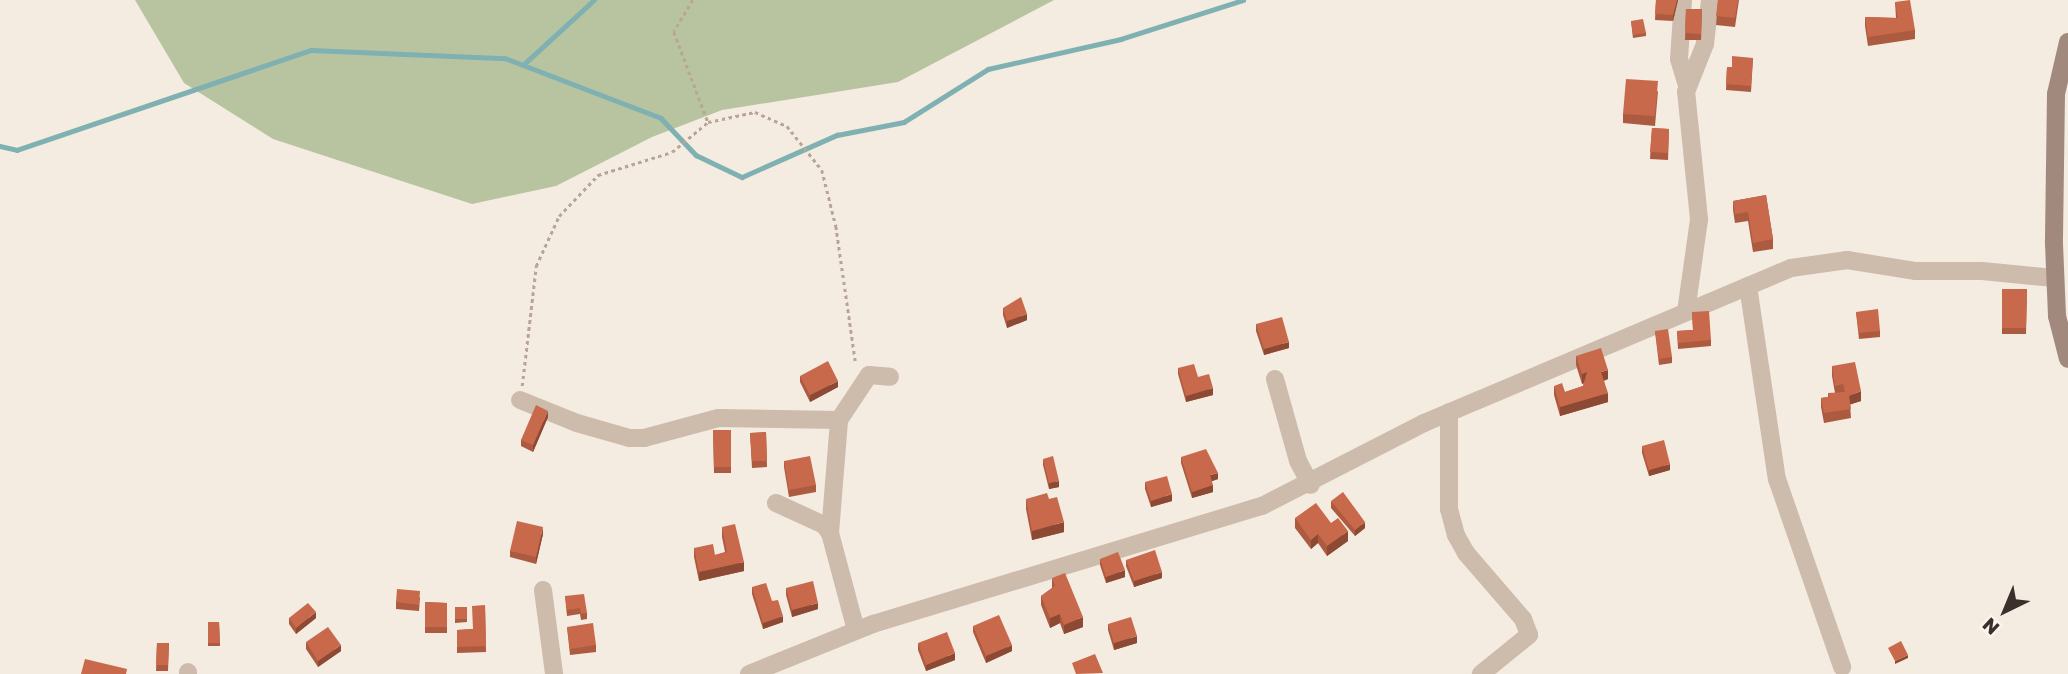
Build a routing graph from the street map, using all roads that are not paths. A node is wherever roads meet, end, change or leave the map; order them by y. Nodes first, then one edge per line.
1 (1683, 0) edge
2 (1710, 0) edge
3 (2068, 42) edge
4 (1687, 85) junction
5 (2061, 179) edge
6 (2054, 278) junction
7 (1748, 286) junction
8 (1686, 312) junction
9 (2068, 359) edge
10 (890, 377) dead end
11 (1275, 379) dead end
12 (520, 400) road end
13 (1449, 412) junction
14 (839, 420) junction
15 (1311, 485) junction
16 (776, 503) dead end
17 (830, 533) junction
18 (543, 590) dead end
19 (856, 630) junction
20 (1842, 667) dead end
21 (554, 674) edge
22 (749, 674) edge
23 (1481, 674) edge

1 - 4 street
2 - 4 street
3 - 5 main road
4 - 8 street
5 - 6 main road
6 - 7 street
6 - 9 main road
7 - 8 street
7 - 20 street
8 - 13 street
10 - 14 street
11 - 15 street
12 - 14 street
13 - 15 street
13 - 23 street
14 - 17 street
15 - 19 street
16 - 17 street
17 - 19 street
18 - 21 street
19 - 22 street

